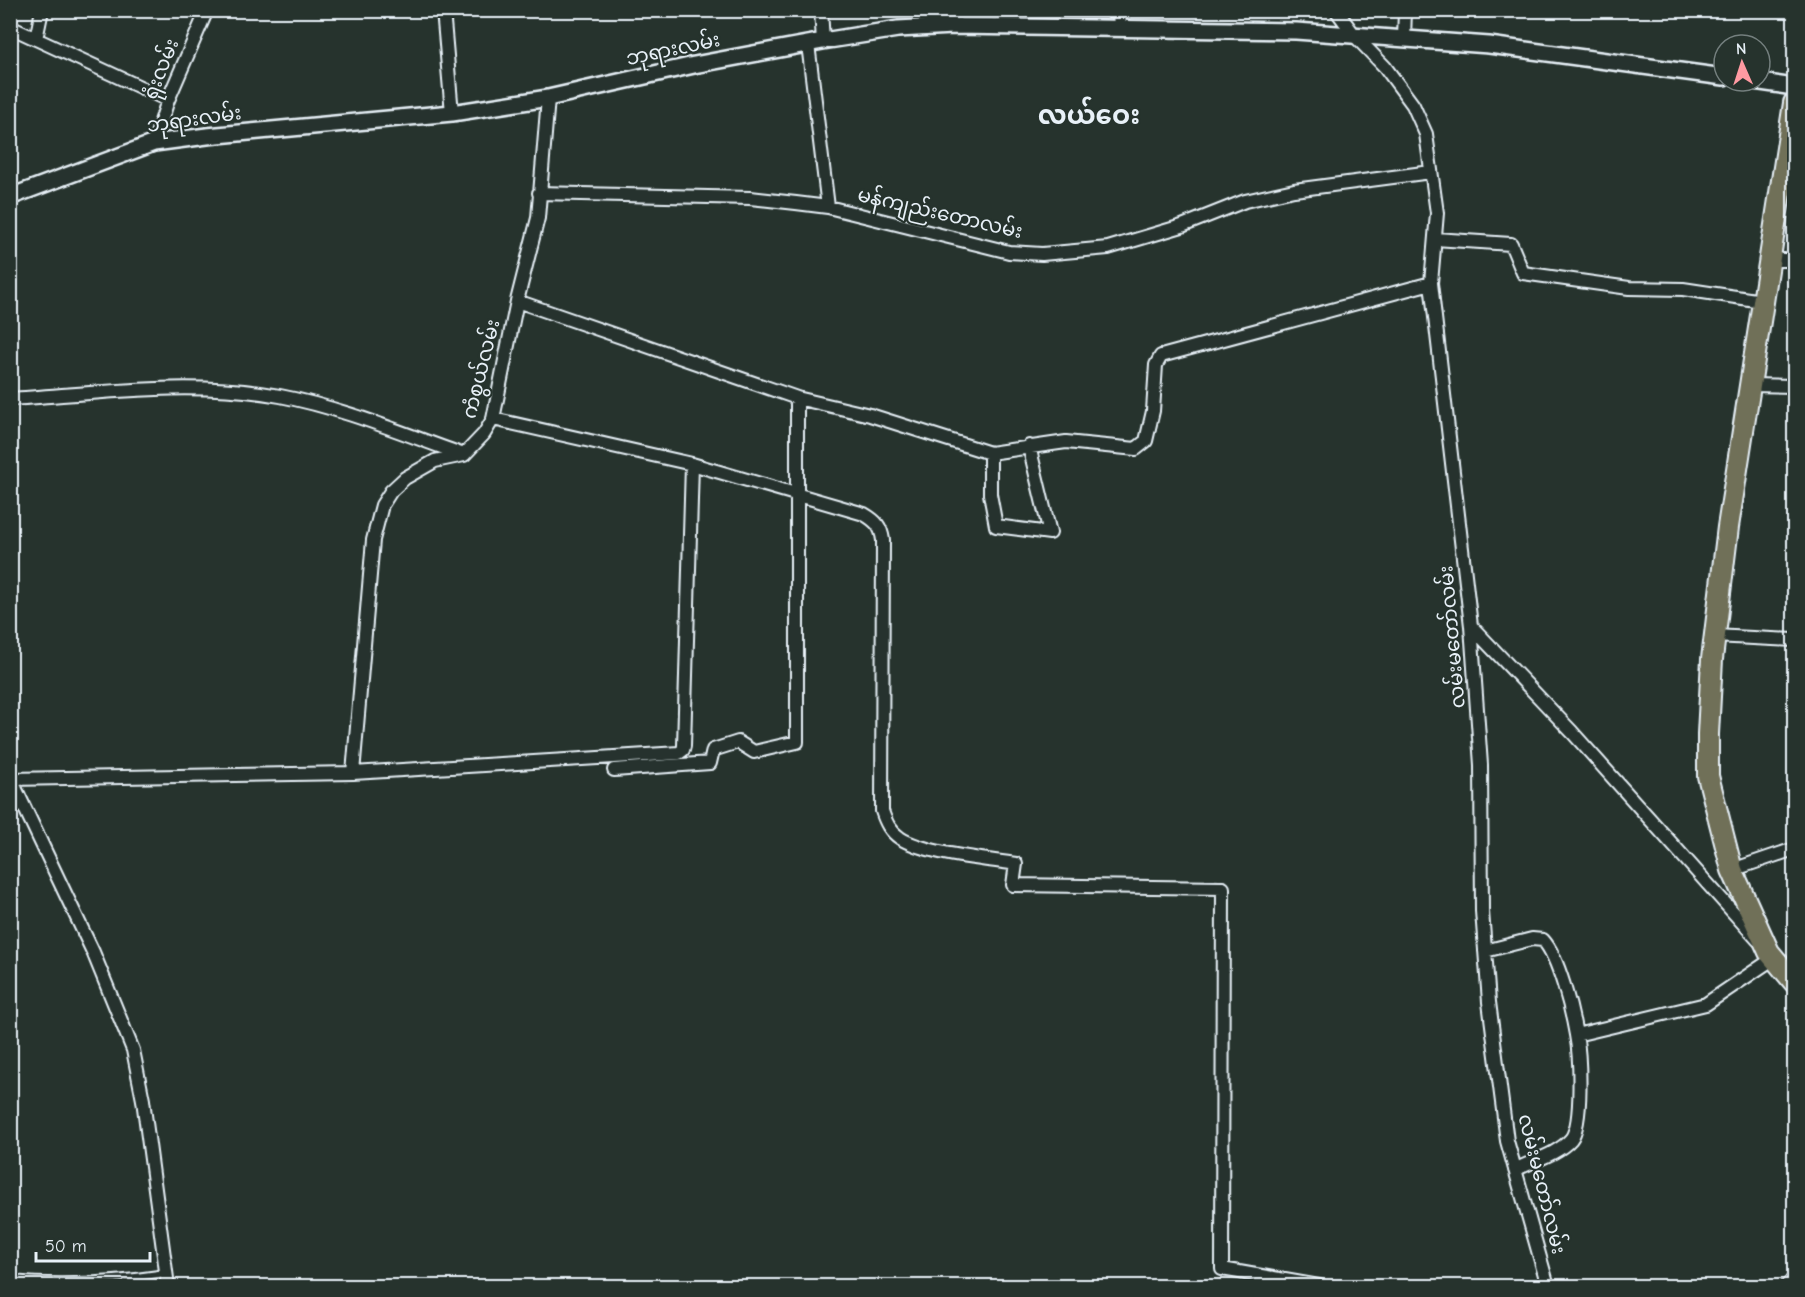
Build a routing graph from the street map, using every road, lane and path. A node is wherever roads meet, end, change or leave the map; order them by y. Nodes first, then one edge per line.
1 (42, 10) edge
2 (207, 10) edge
3 (443, 10) edge
4 (821, 10) edge
5 (1119, 10) edge
6 (1336, 10) edge
7 (1405, 10) edge
8 (954, 18) edge
9 (10, 27) edge
10 (1120, 28) junction
11 (1355, 36) junction
12 (36, 39) junction
13 (1404, 39) junction
14 (816, 42) junction
15 (1712, 75) edge
16 (1772, 84) edge
17 (1794, 87) edge
18 (548, 98) junction
19 (168, 100) junction
20 (1794, 103) edge
21 (452, 113) junction
22 (154, 143) junction
23 (1431, 172) junction
24 (539, 193) junction
25 (10, 197) edge
26 (828, 207) junction
27 (1435, 239) junction
28 (1770, 260) junction
29 (1794, 260) edge
30 (1431, 283) junction
31 (517, 301) junction
32 (1762, 302) junction
33 (1750, 385) junction
34 (1794, 386) edge
35 (797, 398) junction
36 (10, 399) edge
37 (493, 419) junction
38 (1029, 446) junction
39 (990, 453) junction
40 (464, 455) junction
41 (692, 464) junction
42 (795, 496) junction
43 (1472, 626) junction
44 (1714, 636) junction
45 (1794, 640) edge
46 (614, 770) dead end
47 (353, 773) junction
48 (11, 779) edge
49 (1794, 849) edge
50 (1732, 870) junction
51 (1485, 951) junction
52 (1771, 955) junction
53 (1794, 982) edge
54 (1576, 1035) junction
55 (1515, 1170) junction
56 (166, 1273) junction
57 (10, 1279) edge
58 (168, 1287) edge
59 (1319, 1287) edge
60 (1548, 1287) edge

1 - 12 street
2 - 19 street, ရုံးလမ်း
3 - 21 street
4 - 14 street
5 - 10 street
6 - 11 street, လမ်းမတော်လမ်း
7 - 13 street
8 - 10 street, ဘုရားလမ်း
8 - 14 street, ဘုရားလမ်း
9 - 12 street
10 - 11 street, ဘုရားလမ်း
11 - 13 street, ဘုရားလမ်း
11 - 23 street, လမ်းမတော်လမ်း
12 - 19 street
13 - 15 street, ဘုရားလမ်း
14 - 18 street, ဘုရားလမ်း
14 - 26 street
16 - 17 street
18 - 21 street, ဘုရားလမ်း
18 - 24 street, ကံစွယ်လမ်း
19 - 22 street, ရုံးလမ်း
20 - 28 main road
21 - 22 street, ဘုရားလမ်း
22 - 25 street, ဘုရားလမ်း
23 - 26 street, မန်ကျည်းတောလမ်း
23 - 27 street, လမ်းမတော်လမ်း
24 - 26 street, မန်ကျည်းတောလမ်း
24 - 31 street, ကံစွယ်လမ်း
27 - 30 street, လမ်းမတော်လမ်း
27 - 32 street
28 - 29 street
28 - 32 main road
30 - 38 street
30 - 43 street, လမ်းမတော်လမ်း
31 - 35 street
31 - 37 street, ကံစွယ်လမ်း
32 - 33 main road
33 - 34 street
33 - 44 main road
35 - 39 street
35 - 42 street
36 - 40 street
37 - 40 street, ကံစွယ်လမ်း
37 - 41 street
38 - 39 street
38 - 39 street
40 - 47 street
41 - 42 street
41 - 47 street
42 - 46 street
42 - 59 street
43 - 51 street, လမ်းမတော်လမ်း
43 - 52 street
44 - 45 street
44 - 50 main road
47 - 48 street
48 - 56 street
49 - 50 street
50 - 52 main road
51 - 54 street
51 - 55 street, လမ်းမတော်လမ်း
52 - 53 main road
52 - 54 street
54 - 55 street
55 - 60 street, လမ်းမတော်လမ်း
56 - 57 lane
56 - 58 street

